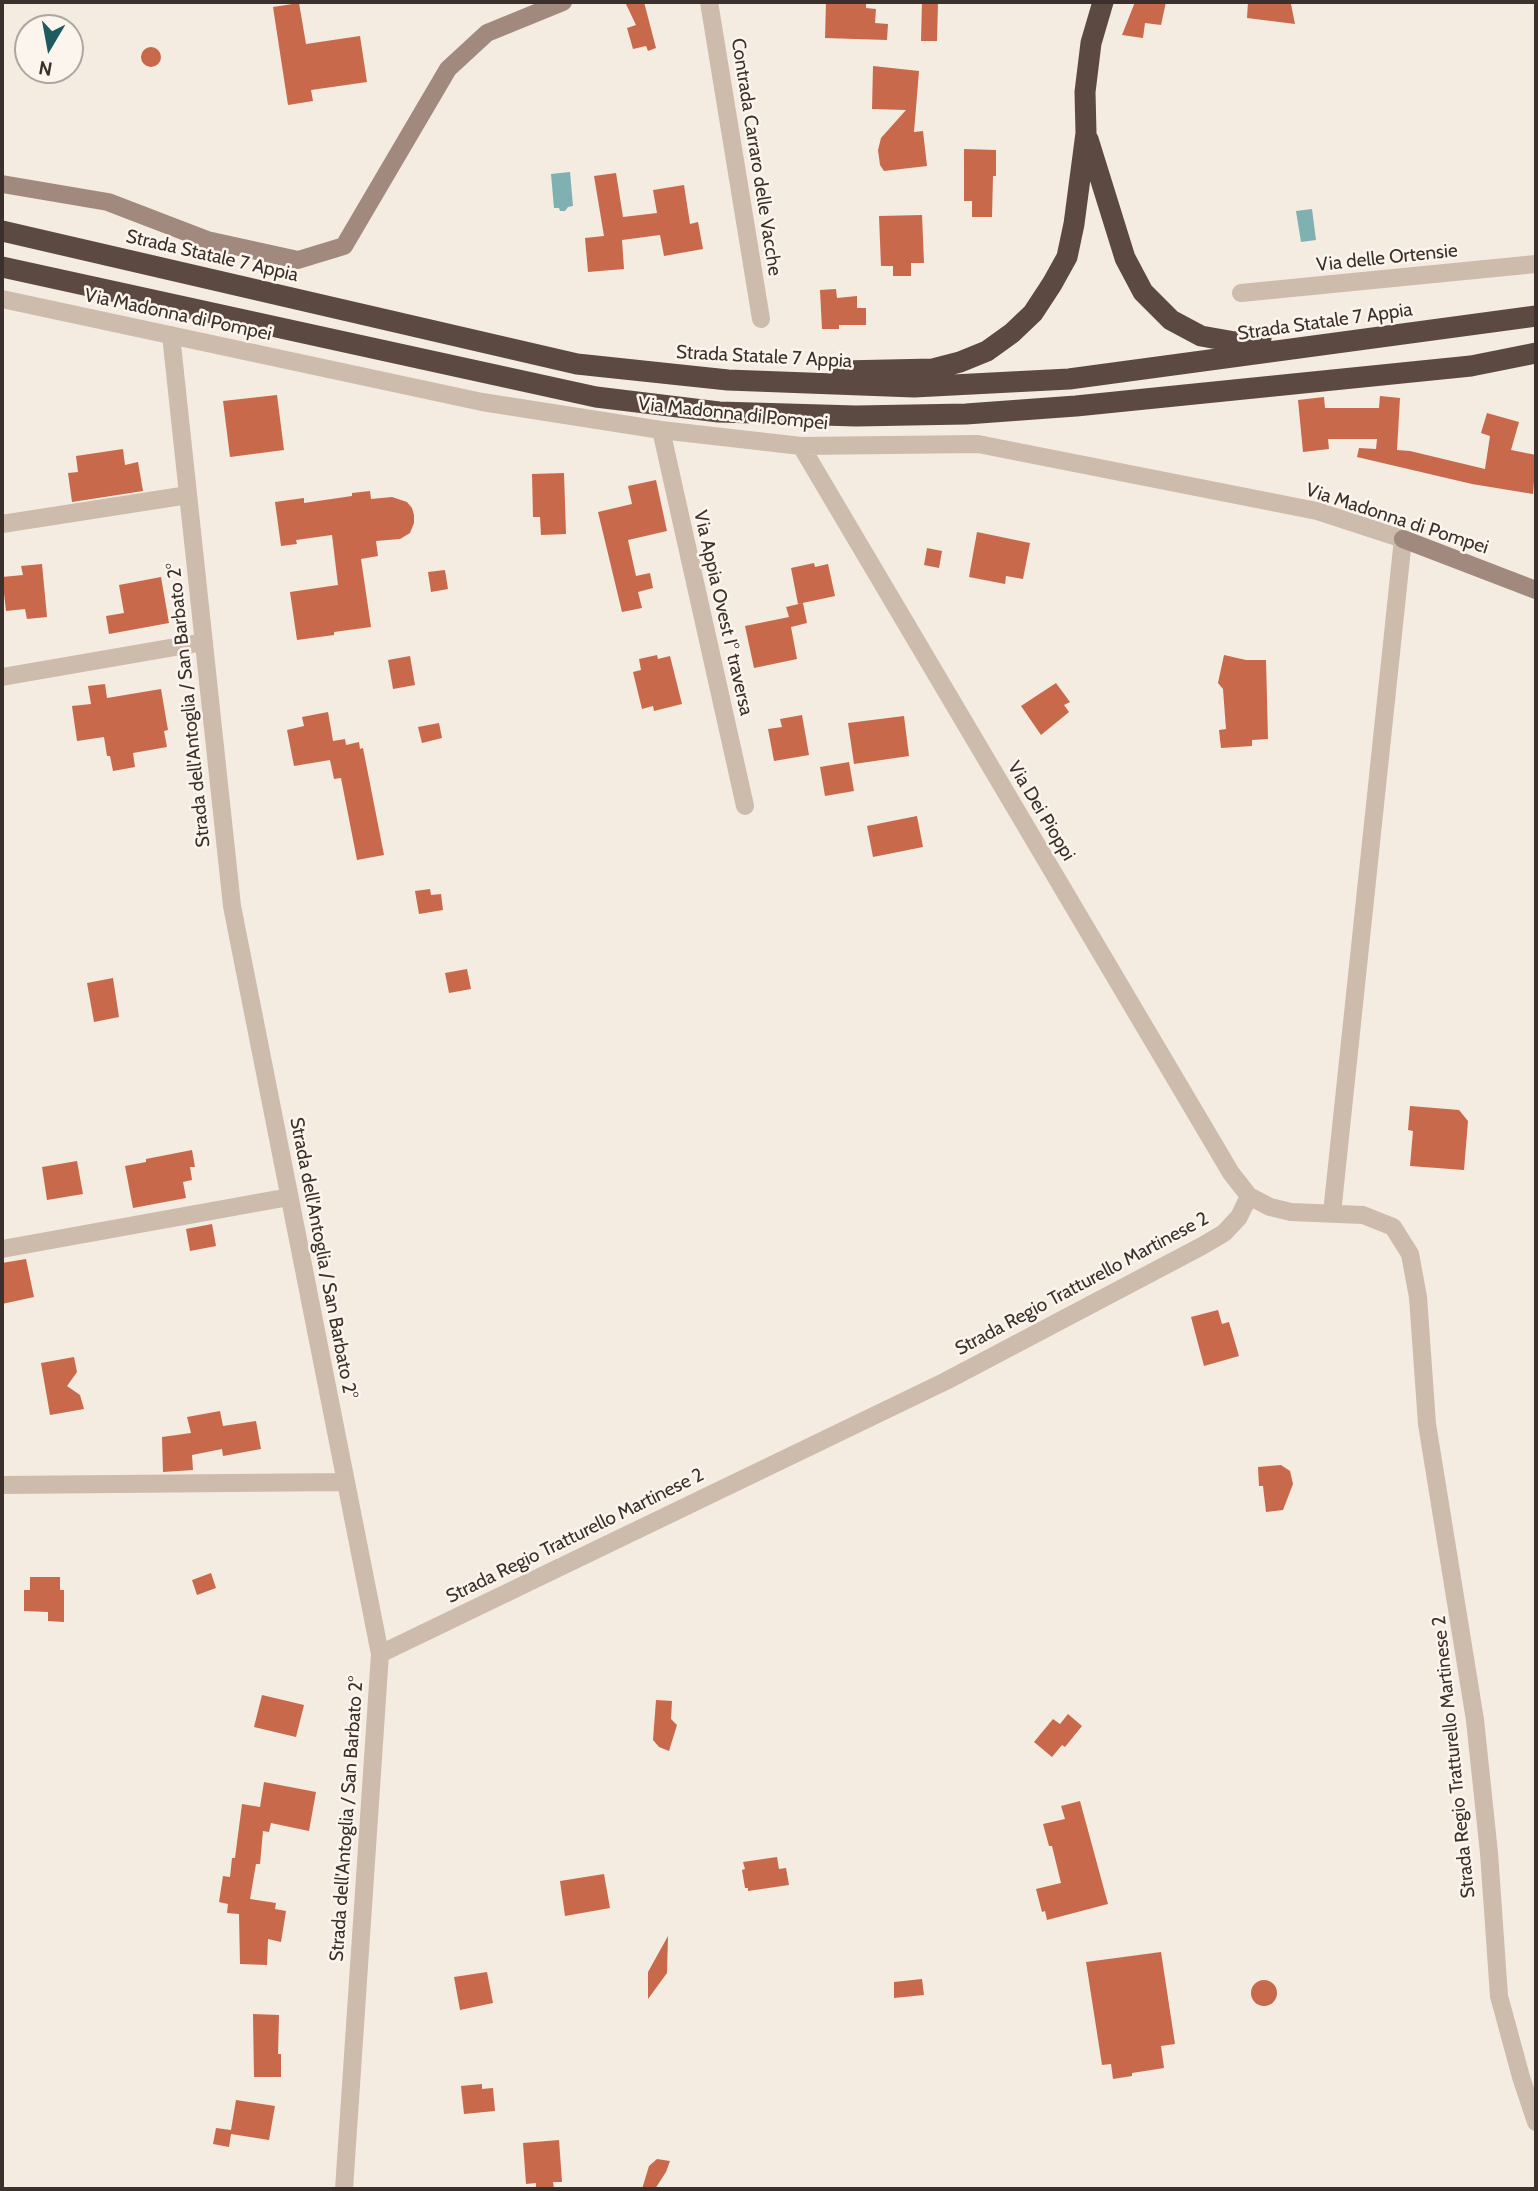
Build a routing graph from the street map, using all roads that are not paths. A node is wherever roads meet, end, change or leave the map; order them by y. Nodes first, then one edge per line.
1 (563, 2) edge
2 (709, 2) edge
3 (1103, 2) edge
4 (1086, 133) junction
5 (2, 184) edge
6 (2, 231) edge
7 (1536, 264) edge
8 (2, 267) edge
9 (1241, 293) dead end
10 (2, 299) edge
11 (761, 318) dead end
12 (1527, 318) edge
13 (171, 335) junction
14 (1536, 353) edge
15 (1536, 363) edge
16 (1471, 366) junction
17 (729, 380) junction
18 (660, 430) junction
19 (801, 446) junction
20 (188, 495) junction
21 (2, 524) edge
22 (1404, 539) junction
23 (1536, 590) edge
24 (204, 642) junction
25 (2, 677) edge
26 (745, 806) dead end
27 (1249, 1196) junction
28 (289, 1197) junction
29 (1332, 1213) junction
30 (2, 1249) edge
31 (346, 1482) junction
32 (2, 1485) edge
33 (380, 1654) junction
34 (1536, 2122) edge
35 (344, 2189) edge

1 - 5 street
2 - 11 street, Contrada Carraro delle Vacche
3 - 4 highway
4 - 12 highway
4 - 17 highway
6 - 17 highway, Strada Statale 7 Appia
7 - 9 street, Via delle Ortensie
8 - 16 highway
10 - 13 street, Via Madonna di Pompei
12 - 17 highway, Strada Statale 7 Appia
13 - 18 street, Via Madonna di Pompei
13 - 20 street, Strada dell'Antoglia / San Barbato 2°
14 - 16 highway
15 - 16 highway
18 - 19 street, Via Madonna di Pompei
18 - 26 street, Via Appia Ovest I° traversa
19 - 22 street, Via Madonna di Pompei
19 - 27 street, Via Dei Pioppi
20 - 21 street
20 - 24 street, Strada dell'Antoglia / San Barbato 2°
22 - 23 street, Via Madonna di Pompei
22 - 29 street
24 - 25 street
24 - 28 street, Strada dell'Antoglia / San Barbato 2°
27 - 29 street, Strada Regio Tratturello Martinese 2
27 - 33 street, Strada Regio Tratturello Martinese 2
28 - 30 street
28 - 31 street, Strada dell'Antoglia / San Barbato 2°
29 - 34 street, Strada Regio Tratturello Martinese 2
31 - 32 street
31 - 33 street, Strada dell'Antoglia / San Barbato 2°
33 - 35 street, Strada dell'Antoglia / San Barbato 2°

